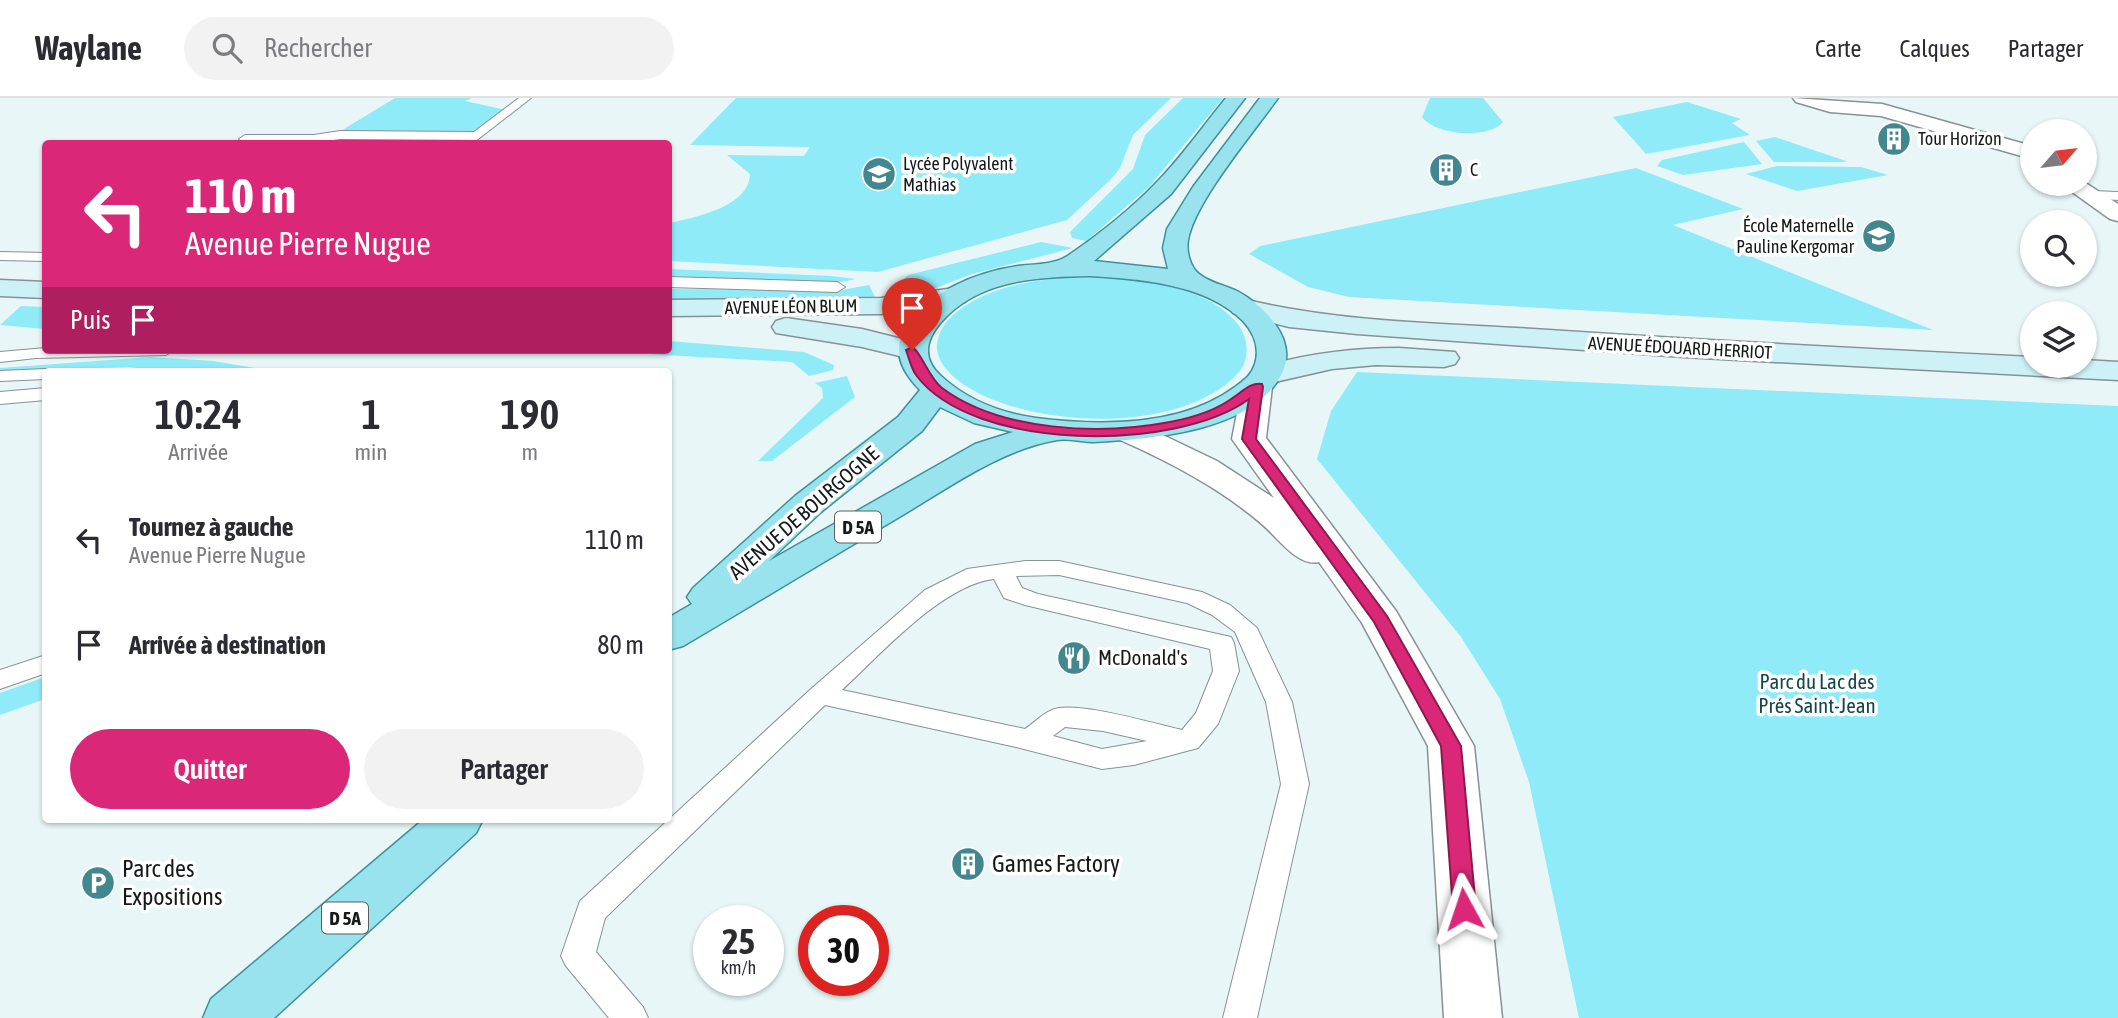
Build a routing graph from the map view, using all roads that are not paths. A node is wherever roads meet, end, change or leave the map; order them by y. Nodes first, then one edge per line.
1 (526, 98) edge
2 (1236, 98) edge
3 (1269, 98) edge
4 (1802, 98) edge
5 (245, 139) dead end
6 (2020, 150) edge
7 (2097, 192) edge
8 (2091, 196) edge
9 (2118, 196) edge
10 (2118, 214) edge
11 (0, 256) edge
12 (42, 257) edge
13 (1066, 269) junction
14 (672, 282) edge
15 (1193, 283) junction
16 (837, 286) dead end
17 (0, 288) edge
18 (42, 290) edge
19 (955, 296) junction
20 (1243, 307) junction
21 (672, 308) edge
22 (672, 317) edge
23 (912, 350) junction
24 (42, 353) edge
25 (0, 357) edge
26 (2118, 371) edge
27 (42, 374) edge
28 (0, 376) edge
29 (1262, 381) junction
30 (2118, 389) edge
31 (937, 390) junction
32 (42, 394) edge
33 (0, 398) edge
34 (1054, 430) junction
35 (1130, 432) junction
36 (1002, 570) junction
37 (1381, 620) junction
38 (672, 630) edge
39 (672, 632) edge
40 (42, 664) edge
41 (0, 680) edge
42 (820, 695) junction
43 (1029, 741) junction
44 (1188, 741) junction
45 (453, 823) edge
46 (232, 1018) edge
47 (631, 1018) edge
48 (1240, 1018) edge
49 (1473, 1018) edge

1 - 5 lane
2 - 13 main road
3 - 15 main road
4 - 6 street
7 - 9 lane
8 - 10 street
11 - 12 lane
13 - 15 main road
13 - 19 main road
14 - 16 lane
15 - 20 main road
17 - 18 main road
19 - 21 main road, AVENUE LÉON BLUM
19 - 23 main road
20 - 26 main road, AVENUE ÉDOUARD HERRIOT
20 - 29 main road
22 - 23 main road, AVENUE LÉON BLUM
23 - 31 main road
24 - 25 lane
27 - 28 lane
29 - 30 main road, AVENUE ÉDOUARD HERRIOT
29 - 35 main road
29 - 37 street
31 - 34 main road
31 - 38 main road, AVENUE DE BOURGOGNE / D 5A
32 - 33 lane
34 - 35 main road
34 - 39 main road, AVENUE DE BOURGOGNE / D 5A
35 - 37 street
36 - 42 lane
36 - 44 lane
36 - 48 lane
37 - 49 street
40 - 41 lane
42 - 43 lane
42 - 47 lane
43 - 44 lane
43 - 44 lane
45 - 46 main road, D 5A

